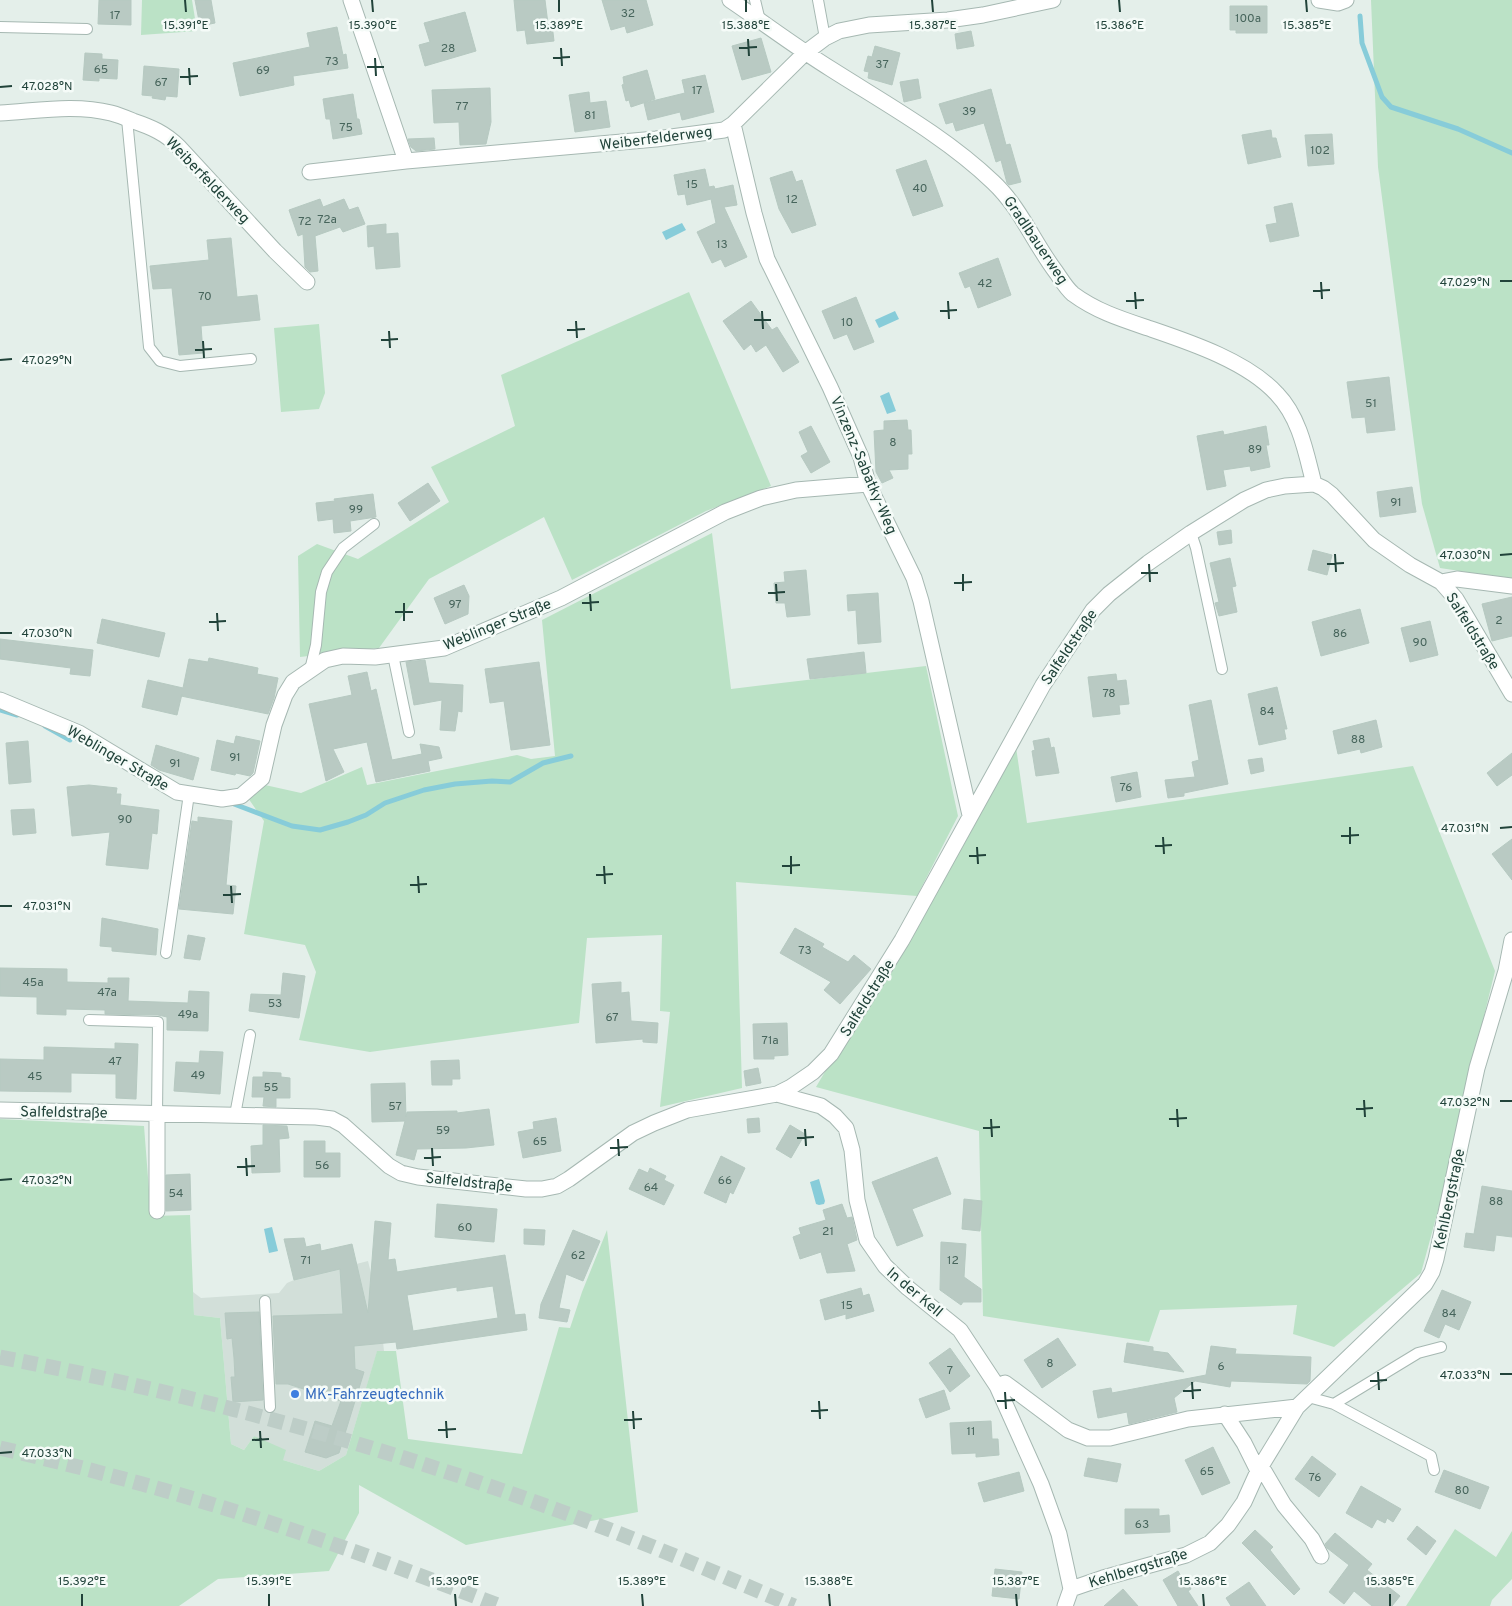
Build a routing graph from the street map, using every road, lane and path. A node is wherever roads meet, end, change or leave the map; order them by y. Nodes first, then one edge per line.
1 (351, 0) edge
2 (730, 0) edge
3 (756, 0) edge
4 (818, 0) edge
5 (1053, 0) edge
6 (1319, 0) edge
7 (1346, 0) edge
8 (760, 21) junction
9 (0, 27) edge
10 (87, 29) dead end
11 (825, 38) junction
12 (805, 53) junction
13 (0, 113) edge
14 (127, 118) junction
15 (733, 124) junction
16 (406, 161) junction
17 (310, 172) dead end
18 (308, 282) dead end
19 (251, 359) dead end
20 (868, 484) junction
21 (1314, 484) junction
22 (374, 524) dead end
23 (1191, 533) junction
24 (1441, 582) junction
25 (1512, 586) edge
26 (393, 655) junction
27 (310, 670) junction
28 (1222, 670) dead end
29 (1512, 694) edge
30 (0, 700) edge
31 (409, 732) dead end
32 (189, 794) junction
33 (970, 815) junction
34 (1512, 940) edge
35 (166, 953) dead end
36 (89, 1020) dead end
37 (250, 1035) dead end
38 (777, 1094) junction
39 (0, 1110) edge
40 (157, 1114) junction
41 (236, 1115) junction
42 (846, 1128) joint
43 (157, 1211) dead end
44 (265, 1301) dead end
45 (1441, 1347) dead end
46 (997, 1386) junction
47 (1303, 1402) junction
48 (1334, 1404) junction
49 (270, 1407) dead end
50 (1225, 1414) junction
51 (1259, 1469) junction
52 (1434, 1470) dead end
53 (1321, 1556) dead end
54 (1071, 1589) junction
55 (1065, 1606) edge

1 - 16 street
2 - 8 street, Gradlbauerweg
3 - 8 lane
4 - 11 lane
5 - 11 street, Weiberfelderweg
6 - 7 street
8 - 12 street, Gradlbauerweg
9 - 10 lane
11 - 12 street, Weiberfelderweg
12 - 15 street, Weiberfelderweg
12 - 21 street, Gradlbauerweg
13 - 14 street, Weiberfelderweg
14 - 18 street, Weiberfelderweg
14 - 19 lane
15 - 16 street, Weiberfelderweg
15 - 20 street, Vinzenz-Sabatky-Weg
16 - 17 street, Weiberfelderweg
20 - 26 street, Weblinger Straße
20 - 33 street, Vinzenz-Sabatky-Weg
21 - 23 street, Salfeldstraße
21 - 24 street, Salfeldstraße
22 - 27 lane
23 - 28 lane
23 - 33 street, Salfeldstraße
24 - 25 street
24 - 29 street, Salfeldstraße
26 - 27 street, Weblinger Straße
26 - 31 lane
27 - 32 street, Weblinger Straße
30 - 32 street, Weblinger Straße
32 - 35 lane
33 - 38 street, Salfeldstraße
34 - 47 street, Kehlbergstraße
36 - 40 lane
37 - 41 lane
38 - 41 street, Salfeldstraße
38 - 42 street, Salfeldstraße
39 - 40 street, Salfeldstraße
40 - 41 street, Salfeldstraße
40 - 43 street
42 - 46 street, In der Kell
44 - 49 lane
45 - 48 lane
46 - 50 street
46 - 54 street, In der Kell
47 - 48 lane
47 - 50 street
47 - 51 street, Kehlbergstraße
48 - 52 lane
50 - 51 street
51 - 53 street
51 - 54 street, Kehlbergstraße
54 - 55 street, Kehlbergstraße

